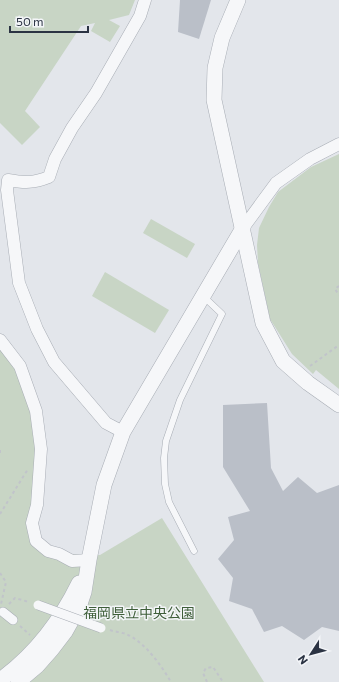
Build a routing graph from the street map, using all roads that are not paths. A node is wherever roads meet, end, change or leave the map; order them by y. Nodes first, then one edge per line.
1 (145, 0) edge
2 (238, 0) edge
3 (339, 144) edge
4 (3, 190) edge
5 (243, 228) junction
6 (203, 296) junction
7 (0, 340) edge
8 (339, 405) edge
9 (123, 432) junction
10 (194, 551) dead end
11 (89, 560) junction
12 (38, 605) road end
13 (1, 609) edge
14 (13, 620) road end
15 (101, 628) road end
16 (0, 680) edge
17 (18, 682) edge

1 - 4 street
2 - 5 street
3 - 5 street
4 - 9 street
5 - 6 street
5 - 8 street
6 - 9 street
6 - 10 lane
7 - 11 street
9 - 11 street
11 - 16 street
11 - 17 street
12 - 15 street, bridge
13 - 14 street

